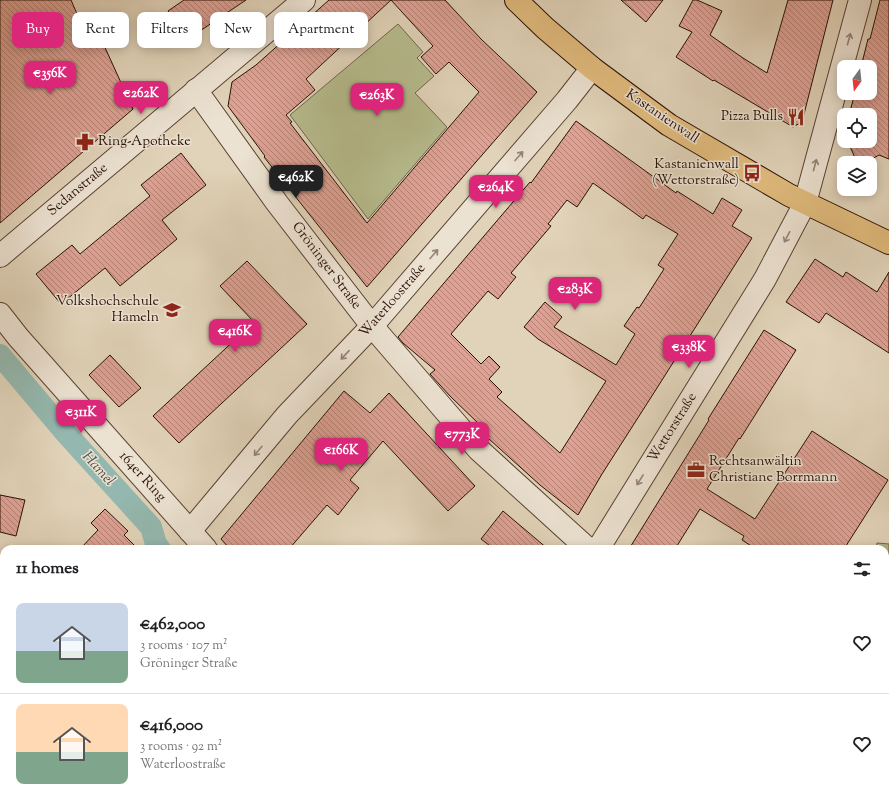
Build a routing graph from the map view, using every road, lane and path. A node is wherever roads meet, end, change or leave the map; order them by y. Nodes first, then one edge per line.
1 (304, 0) edge
2 (516, 0) edge
3 (860, 0) edge
4 (592, 68) junction
5 (196, 90) junction
6 (805, 203) junction
7 (889, 243) edge
8 (0, 256) edge
9 (0, 314) edge
10 (372, 326) junction
11 (190, 531) junction
12 (202, 545) edge
13 (584, 545) edge
14 (600, 545) edge

1 - 5 street, Sedanstraße
2 - 4 main road, Kastanienwall
6 -> 3 street, Wettorstraße
4 - 6 main road, Kastanienwall
10 -> 4 street, Waterloostraße
5 - 8 street, Sedanstraße
5 - 10 street, Gröninger Straße
6 - 7 main road, Kastanienwall
6 -> 14 street, Wettorstraße
9 - 11 street, 164er Ring
10 -> 11 street, Waterloostraße
10 - 13 street, Gröninger Straße
11 - 12 street, 164er Ring

